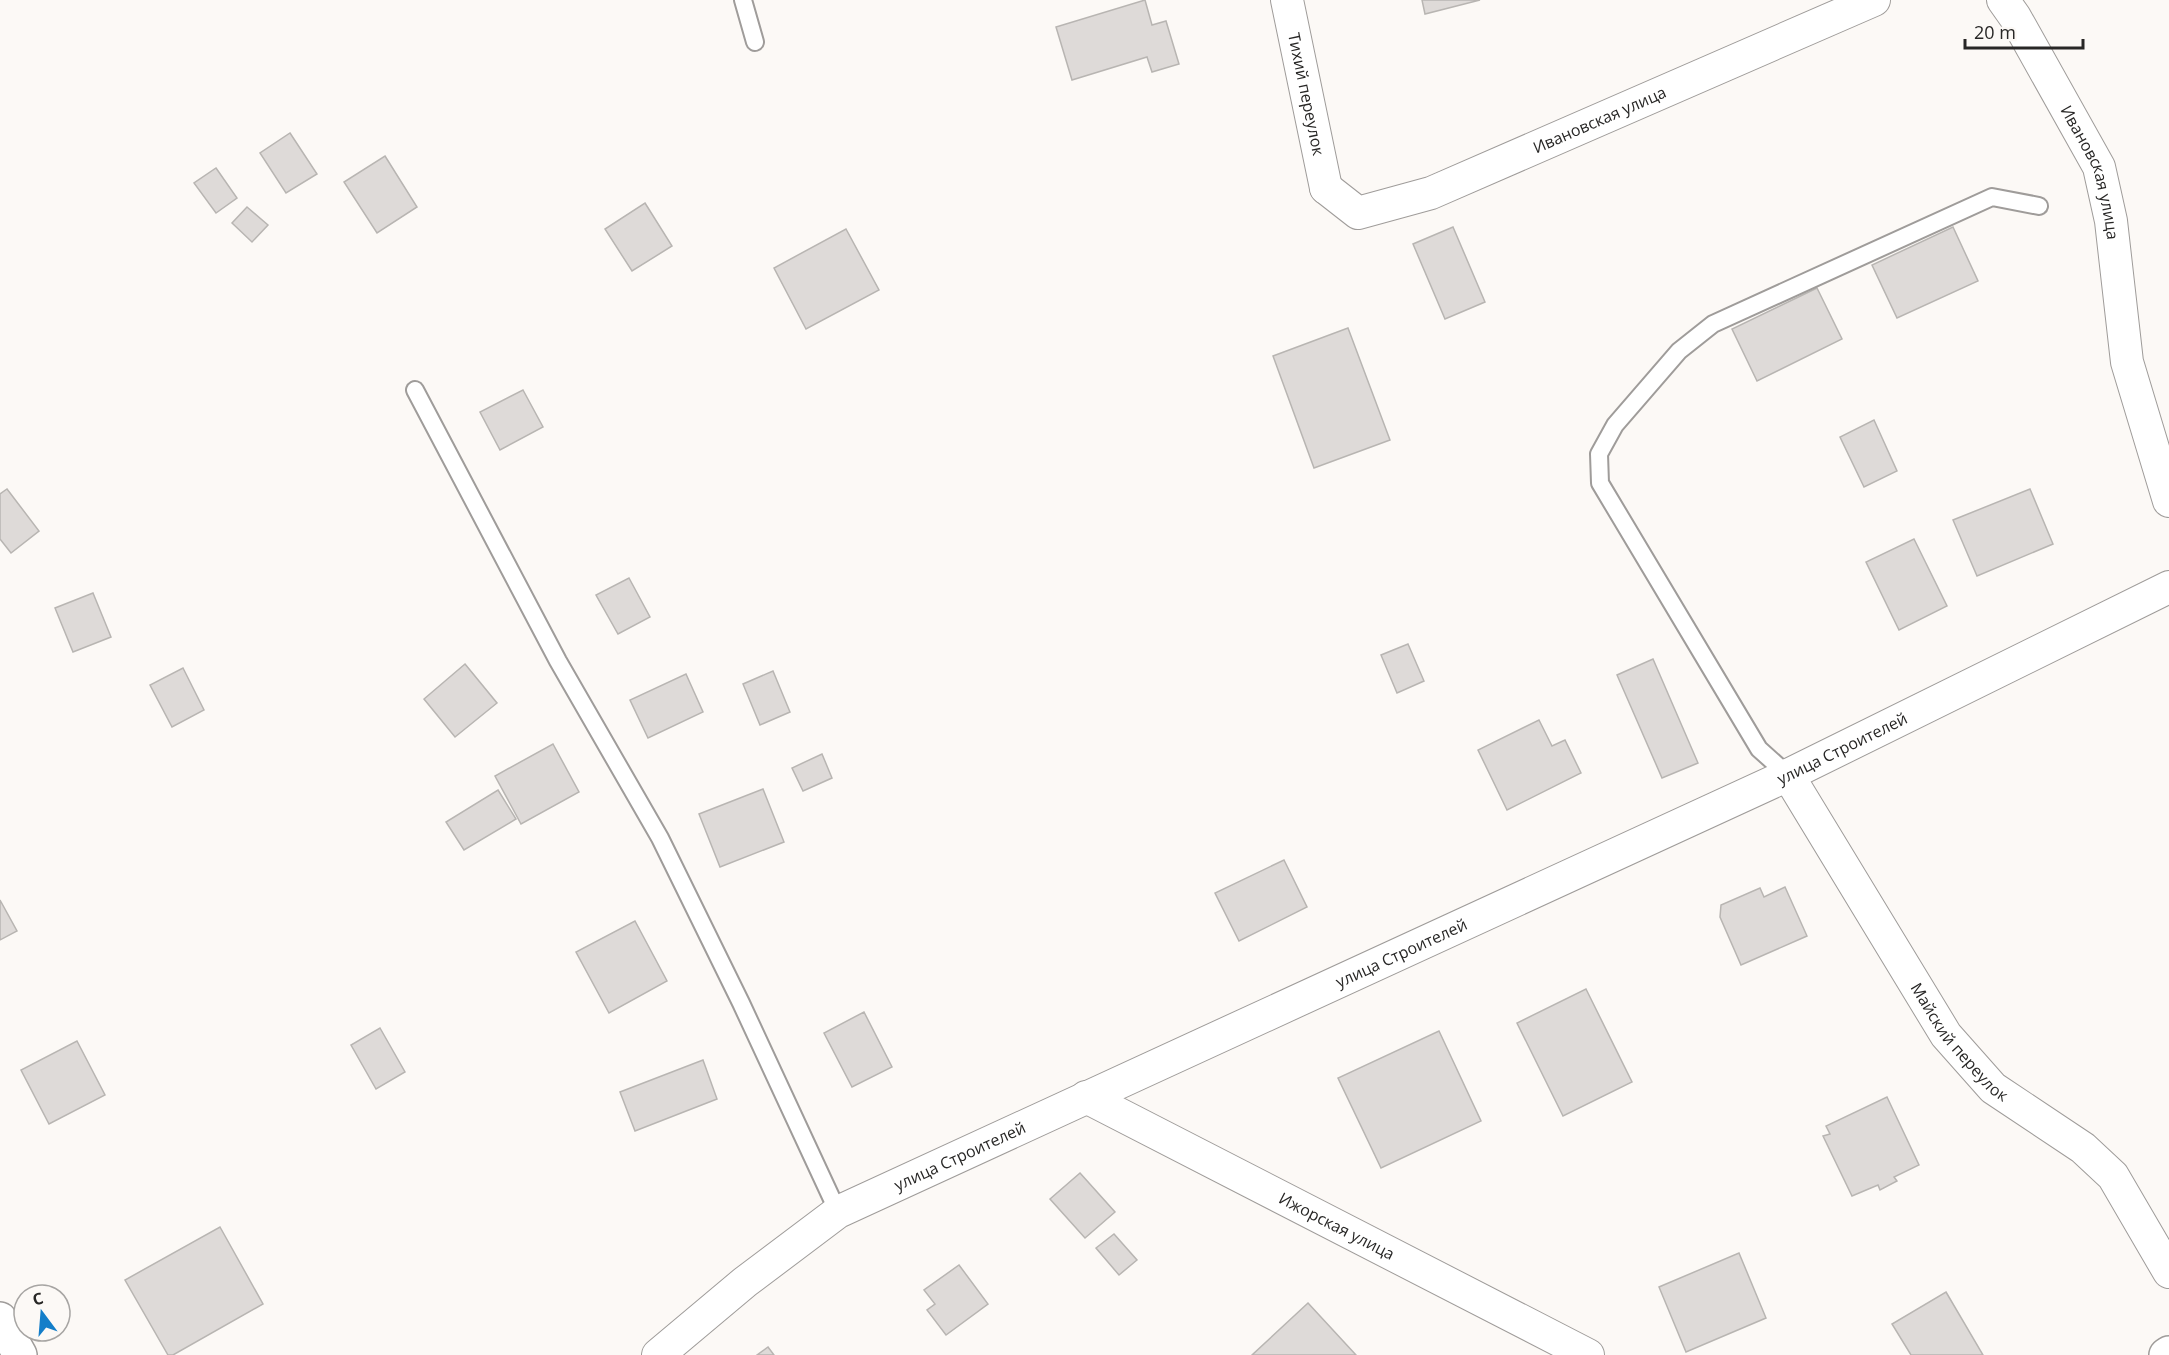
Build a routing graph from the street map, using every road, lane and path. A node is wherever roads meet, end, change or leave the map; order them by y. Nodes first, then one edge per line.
1 (743, 0) edge
2 (1287, 0) edge
3 (1874, 0) edge
4 (2003, 0) edge
5 (754, 42) dead end
6 (1326, 188) joint
7 (2039, 206) dead end
8 (415, 390) dead end
9 (2169, 501) edge
10 (2169, 587) edge
11 (1788, 775) junction
12 (1086, 1097) junction
13 (838, 1212) junction
14 (2169, 1272) edge
15 (0, 1318) edge
16 (20, 1355) edge
17 (658, 1355) edge
18 (1588, 1355) edge

1 - 5 lane
2 - 6 street, Тихий переулок
3 - 6 street, Ивановская улица
4 - 9 street, Ивановская улица
7 - 11 lane
8 - 13 lane
10 - 11 street, улица Строителей
11 - 12 street, улица Строителей
11 - 14 street, Майский переулок
12 - 13 street, улица Строителей
12 - 18 street, Ижорская улица
13 - 17 street, улица Строителей
15 - 16 street

